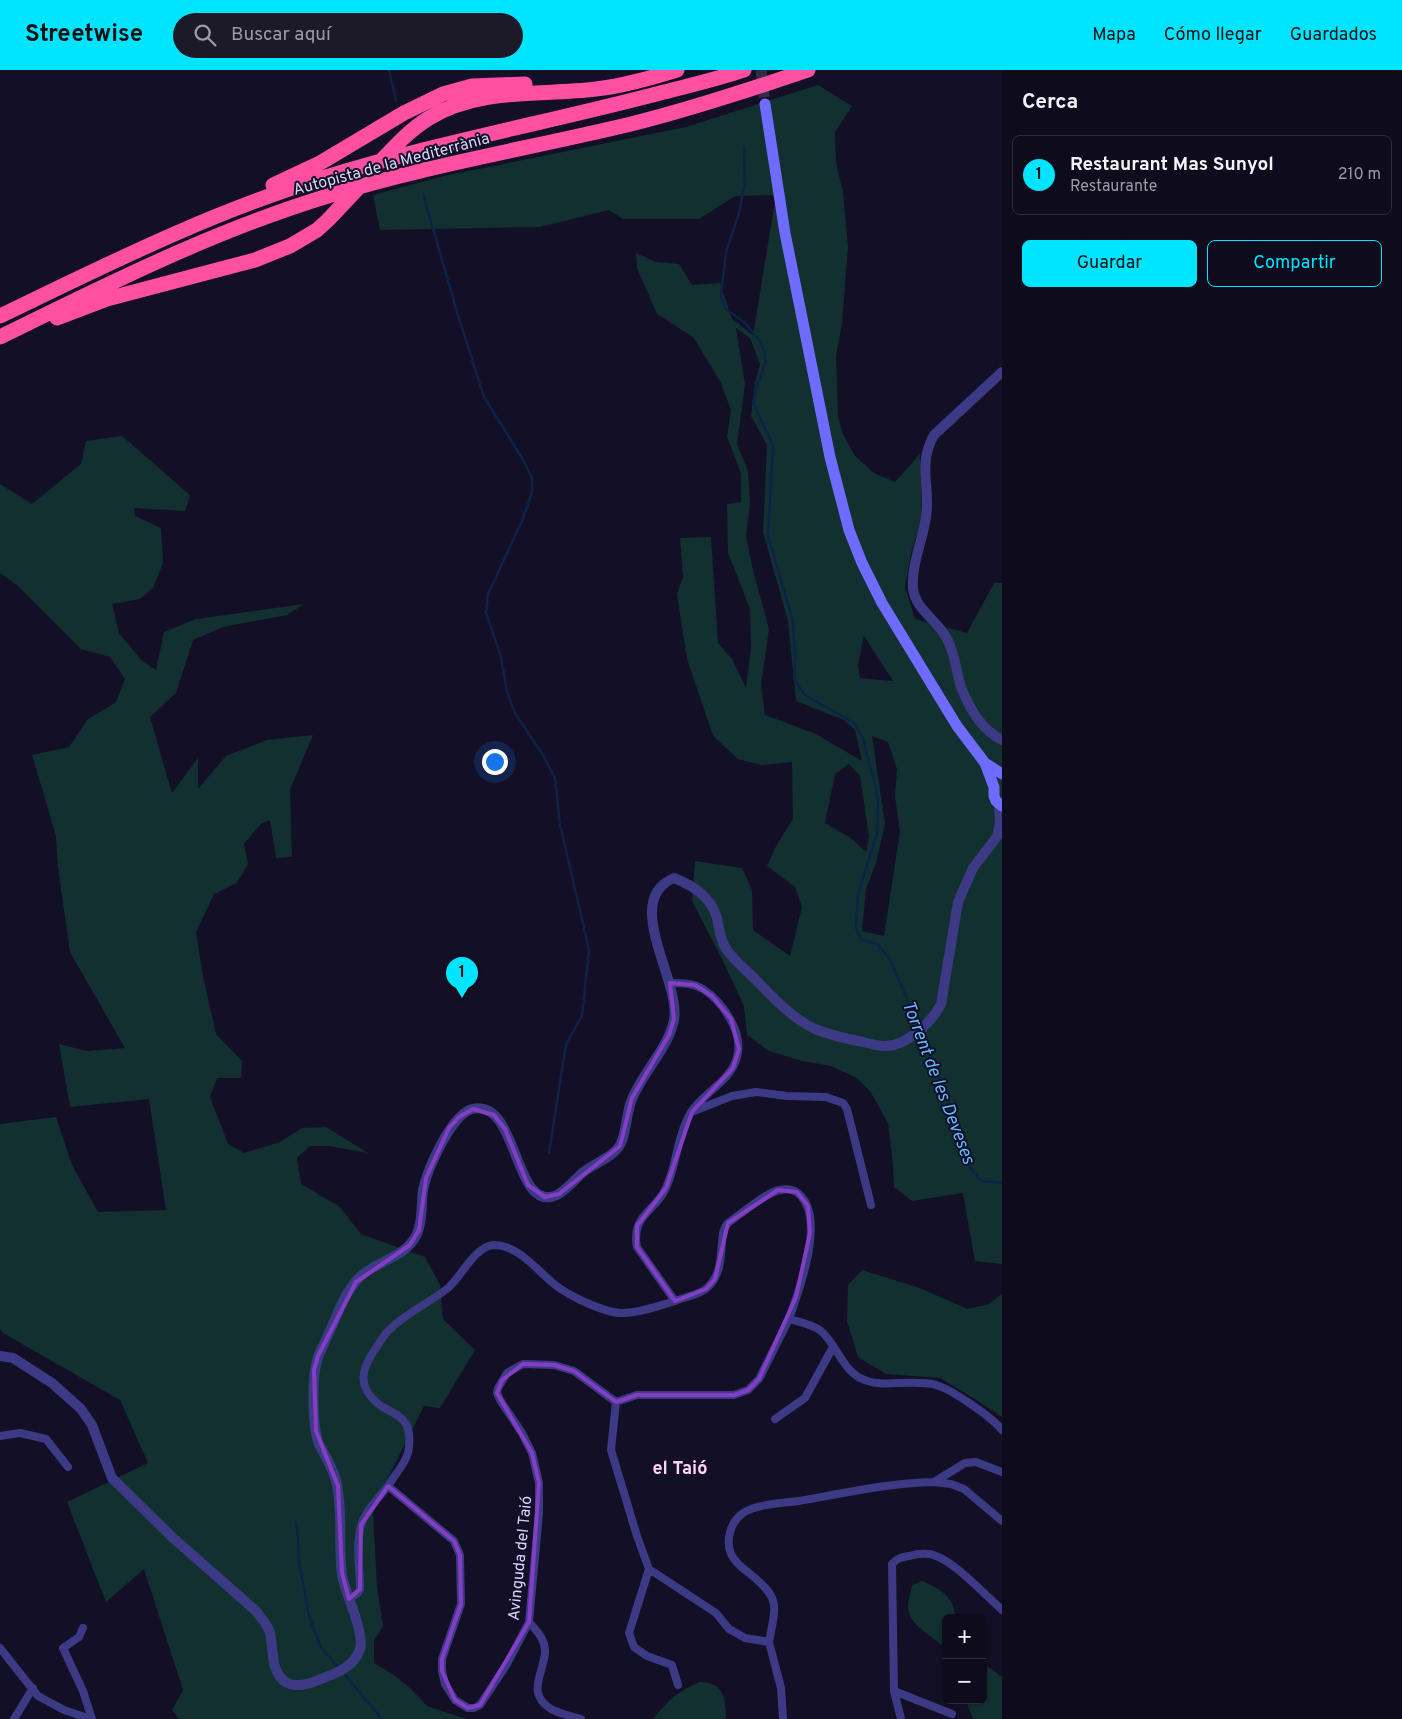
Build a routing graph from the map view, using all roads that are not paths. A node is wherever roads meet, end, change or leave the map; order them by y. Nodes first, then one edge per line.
1 (648, 70) edge
2 (677, 70) edge
3 (744, 70) edge
4 (808, 70) edge
5 (765, 104) tunnel mouth
6 (142, 247) junction
7 (0, 316) edge
8 (0, 337) edge
9 (0, 341) edge
10 (1002, 372) edge
11 (1002, 740) edge
12 (999, 780) edge
13 (1001, 805) edge
14 (1000, 833) edge
15 (670, 983) junction
16 (692, 1112) junction
17 (871, 1205) dead end
18 (675, 1301) junction
19 (789, 1319) junction
20 (833, 1347) junction
21 (0, 1356) edge
22 (616, 1402) junction
23 (775, 1419) dead end
24 (1002, 1430) edge
25 (0, 1436) edge
26 (68, 1467) dead end
27 (1002, 1472) edge
28 (934, 1482) junction
29 (388, 1486) junction
30 (1002, 1521) edge
31 (649, 1569) junction
32 (349, 1598) junction
33 (1002, 1610) edge
34 (529, 1622) junction
35 (83, 1628) dead end
36 (769, 1642) junction
37 (0, 1648) edge
38 (678, 1685) dead end
39 (33, 1688) junction
40 (894, 1691) junction
41 (952, 1714) dead end
42 (14, 1719) edge
43 (92, 1719) edge
44 (581, 1719) edge
45 (783, 1719) edge
46 (901, 1719) edge

1 - 6 highway
2 - 9 highway
3 - 6 highway, Autopista de la Mediterrània
4 - 8 highway, Autopista de la Mediterrània
5 - 12 main road
6 - 7 highway, Autopista de la Mediterrània
10 - 11 street
12 - 13 main road
13 - 14 street
14 - 15 street
15 - 16 street
15 - 32 street
16 - 17 street
16 - 18 street
18 - 19 street
18 - 29 street
19 - 20 street
19 - 22 street
20 - 23 street
20 - 24 street
21 - 32 street
22 - 31 street
22 - 34 street, Avinguda del Taió
25 - 26 street
27 - 28 street
28 - 30 street
28 - 36 street
29 - 32 street
29 - 34 street, Avinguda del Taió
31 - 36 street
31 - 38 street
33 - 40 street
34 - 44 street
35 - 43 street
36 - 45 street
37 - 39 street
39 - 42 street
39 - 43 street
40 - 41 street
40 - 46 street

